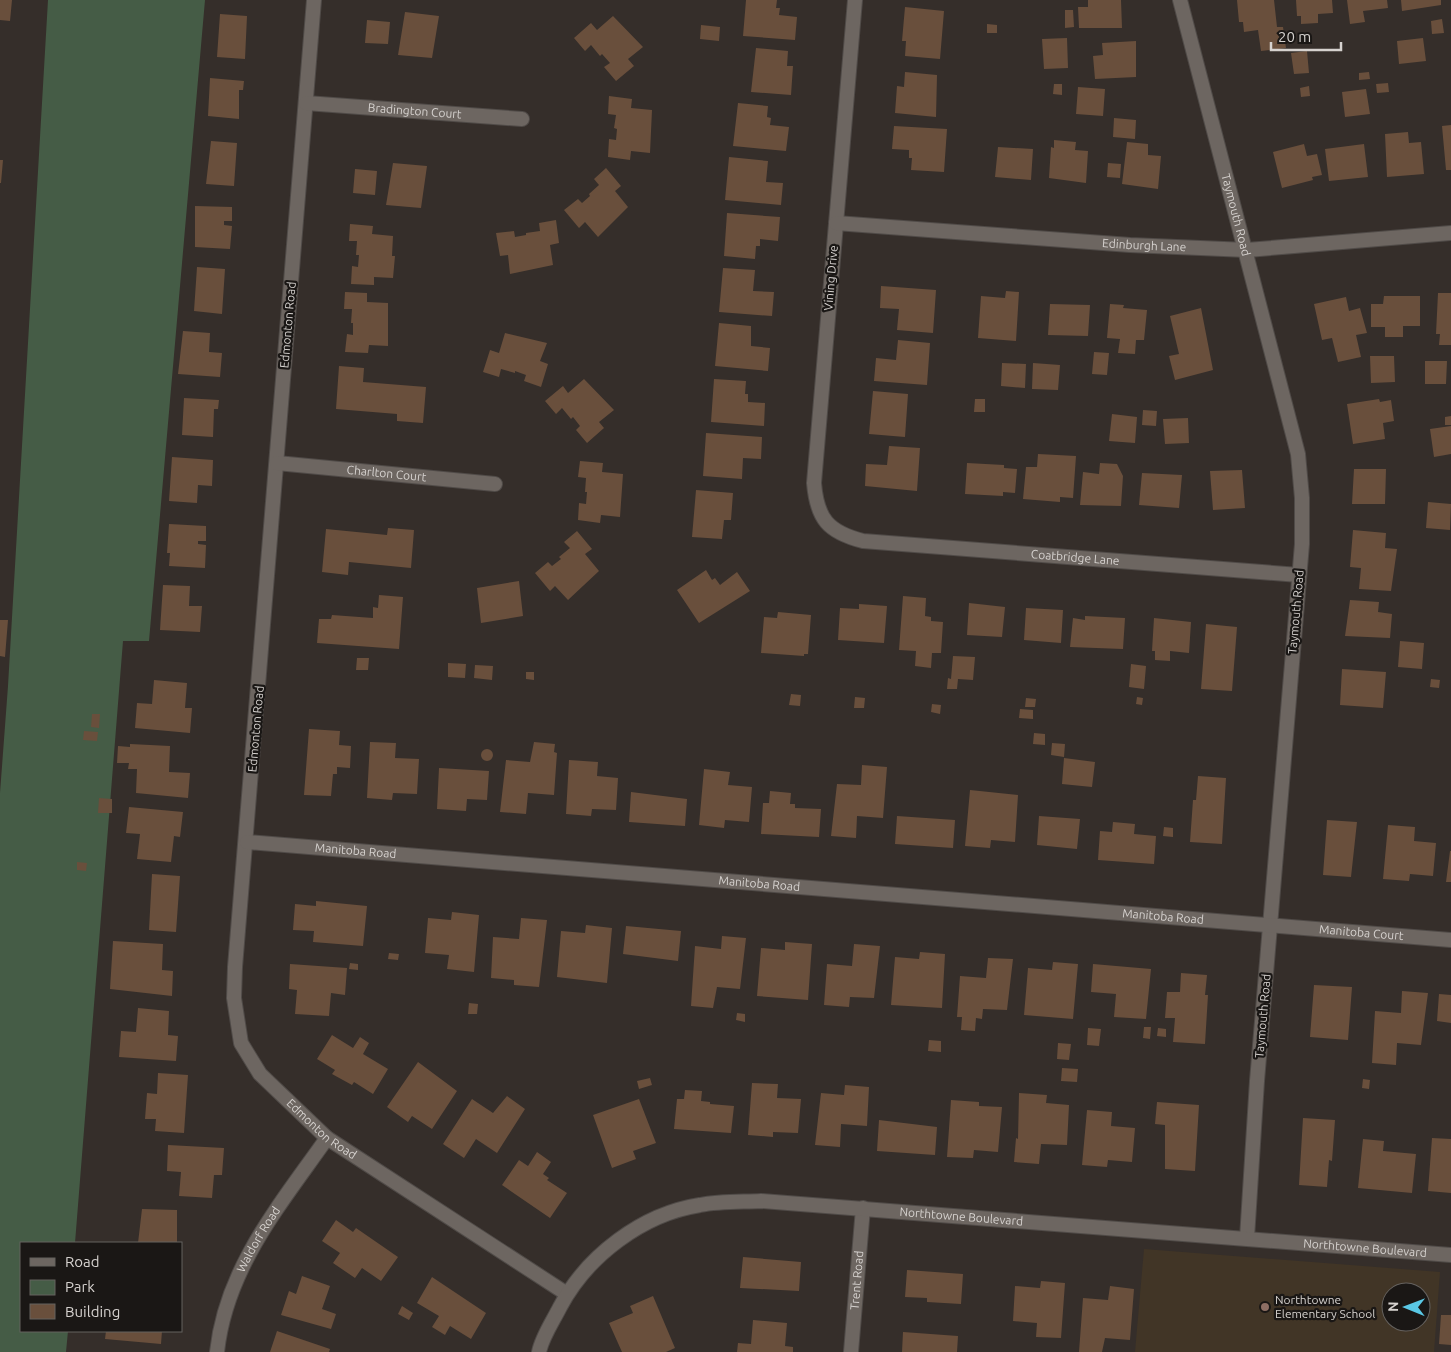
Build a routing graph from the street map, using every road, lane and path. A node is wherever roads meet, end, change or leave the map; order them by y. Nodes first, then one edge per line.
1 (314, 0) edge
2 (855, 0) edge
3 (1180, 0) edge
4 (306, 103) junction
5 (522, 119) dead end
6 (836, 223) junction
7 (1451, 233) edge
8 (1247, 250) junction
9 (277, 463) junction
10 (495, 484) dead end
11 (852, 538) joint
12 (1299, 575) junction
13 (247, 842) junction
14 (1271, 926) junction
15 (1451, 940) edge
16 (327, 1138) junction
17 (863, 1208) junction
18 (1247, 1238) junction
19 (1451, 1255) edge
20 (567, 1294) junction
21 (217, 1352) edge
22 (540, 1352) edge
23 (851, 1352) edge

1 - 4 street, Edmonton Road
2 - 6 street, Vining Drive
3 - 8 street, Taymouth Road
4 - 5 street, Bradington Court
4 - 9 street, Edmonton Road
6 - 8 street, Edinburgh Lane
6 - 11 street, Vining Drive
7 - 8 street, Edinburgh Lane
8 - 12 street, Taymouth Road
9 - 10 street, Charlton Court
9 - 13 street, Edmonton Road
11 - 12 street, Coatbridge Lane
12 - 14 street, Taymouth Road
13 - 14 street, Manitoba Road
13 - 16 street, Edmonton Road
14 - 15 street, Manitoba Court
14 - 18 street, Taymouth Road
16 - 20 street, Edmonton Road
16 - 21 street, Waldorf Road
17 - 18 street, Northtowne Boulevard
17 - 20 street, Northtowne Boulevard
17 - 23 street, Trent Road
18 - 19 street, Northtowne Boulevard
20 - 22 street, Northtowne Boulevard

